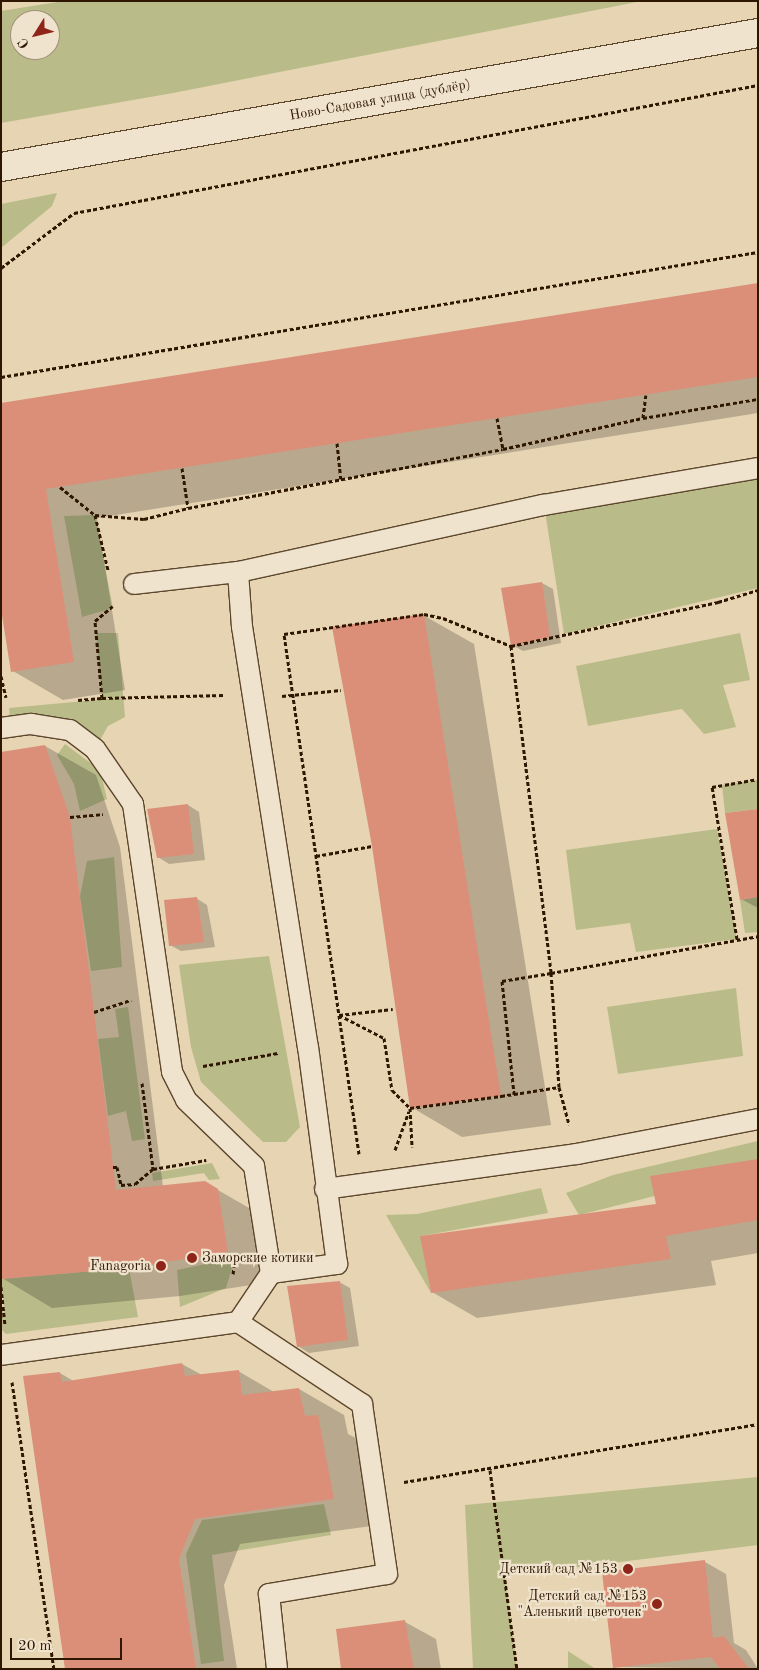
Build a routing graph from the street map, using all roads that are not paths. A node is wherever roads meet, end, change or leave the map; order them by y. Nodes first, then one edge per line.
1 (758, 33) edge
2 (1, 167) edge
3 (758, 468) edge
4 (238, 572) junction
5 (134, 584) dead end
6 (1, 728) edge
7 (758, 1119) edge
8 (325, 1189) junction
9 (271, 1273) junction
10 (238, 1322) junction
11 (5, 1354) edge
12 (277, 1669) edge

1 - 2 street, Ново-Садовая улица (дублёр)
3 - 4 lane
4 - 5 lane
4 - 8 lane
6 - 9 lane
7 - 8 lane
8 - 9 lane
9 - 10 lane
10 - 11 lane
10 - 12 lane

